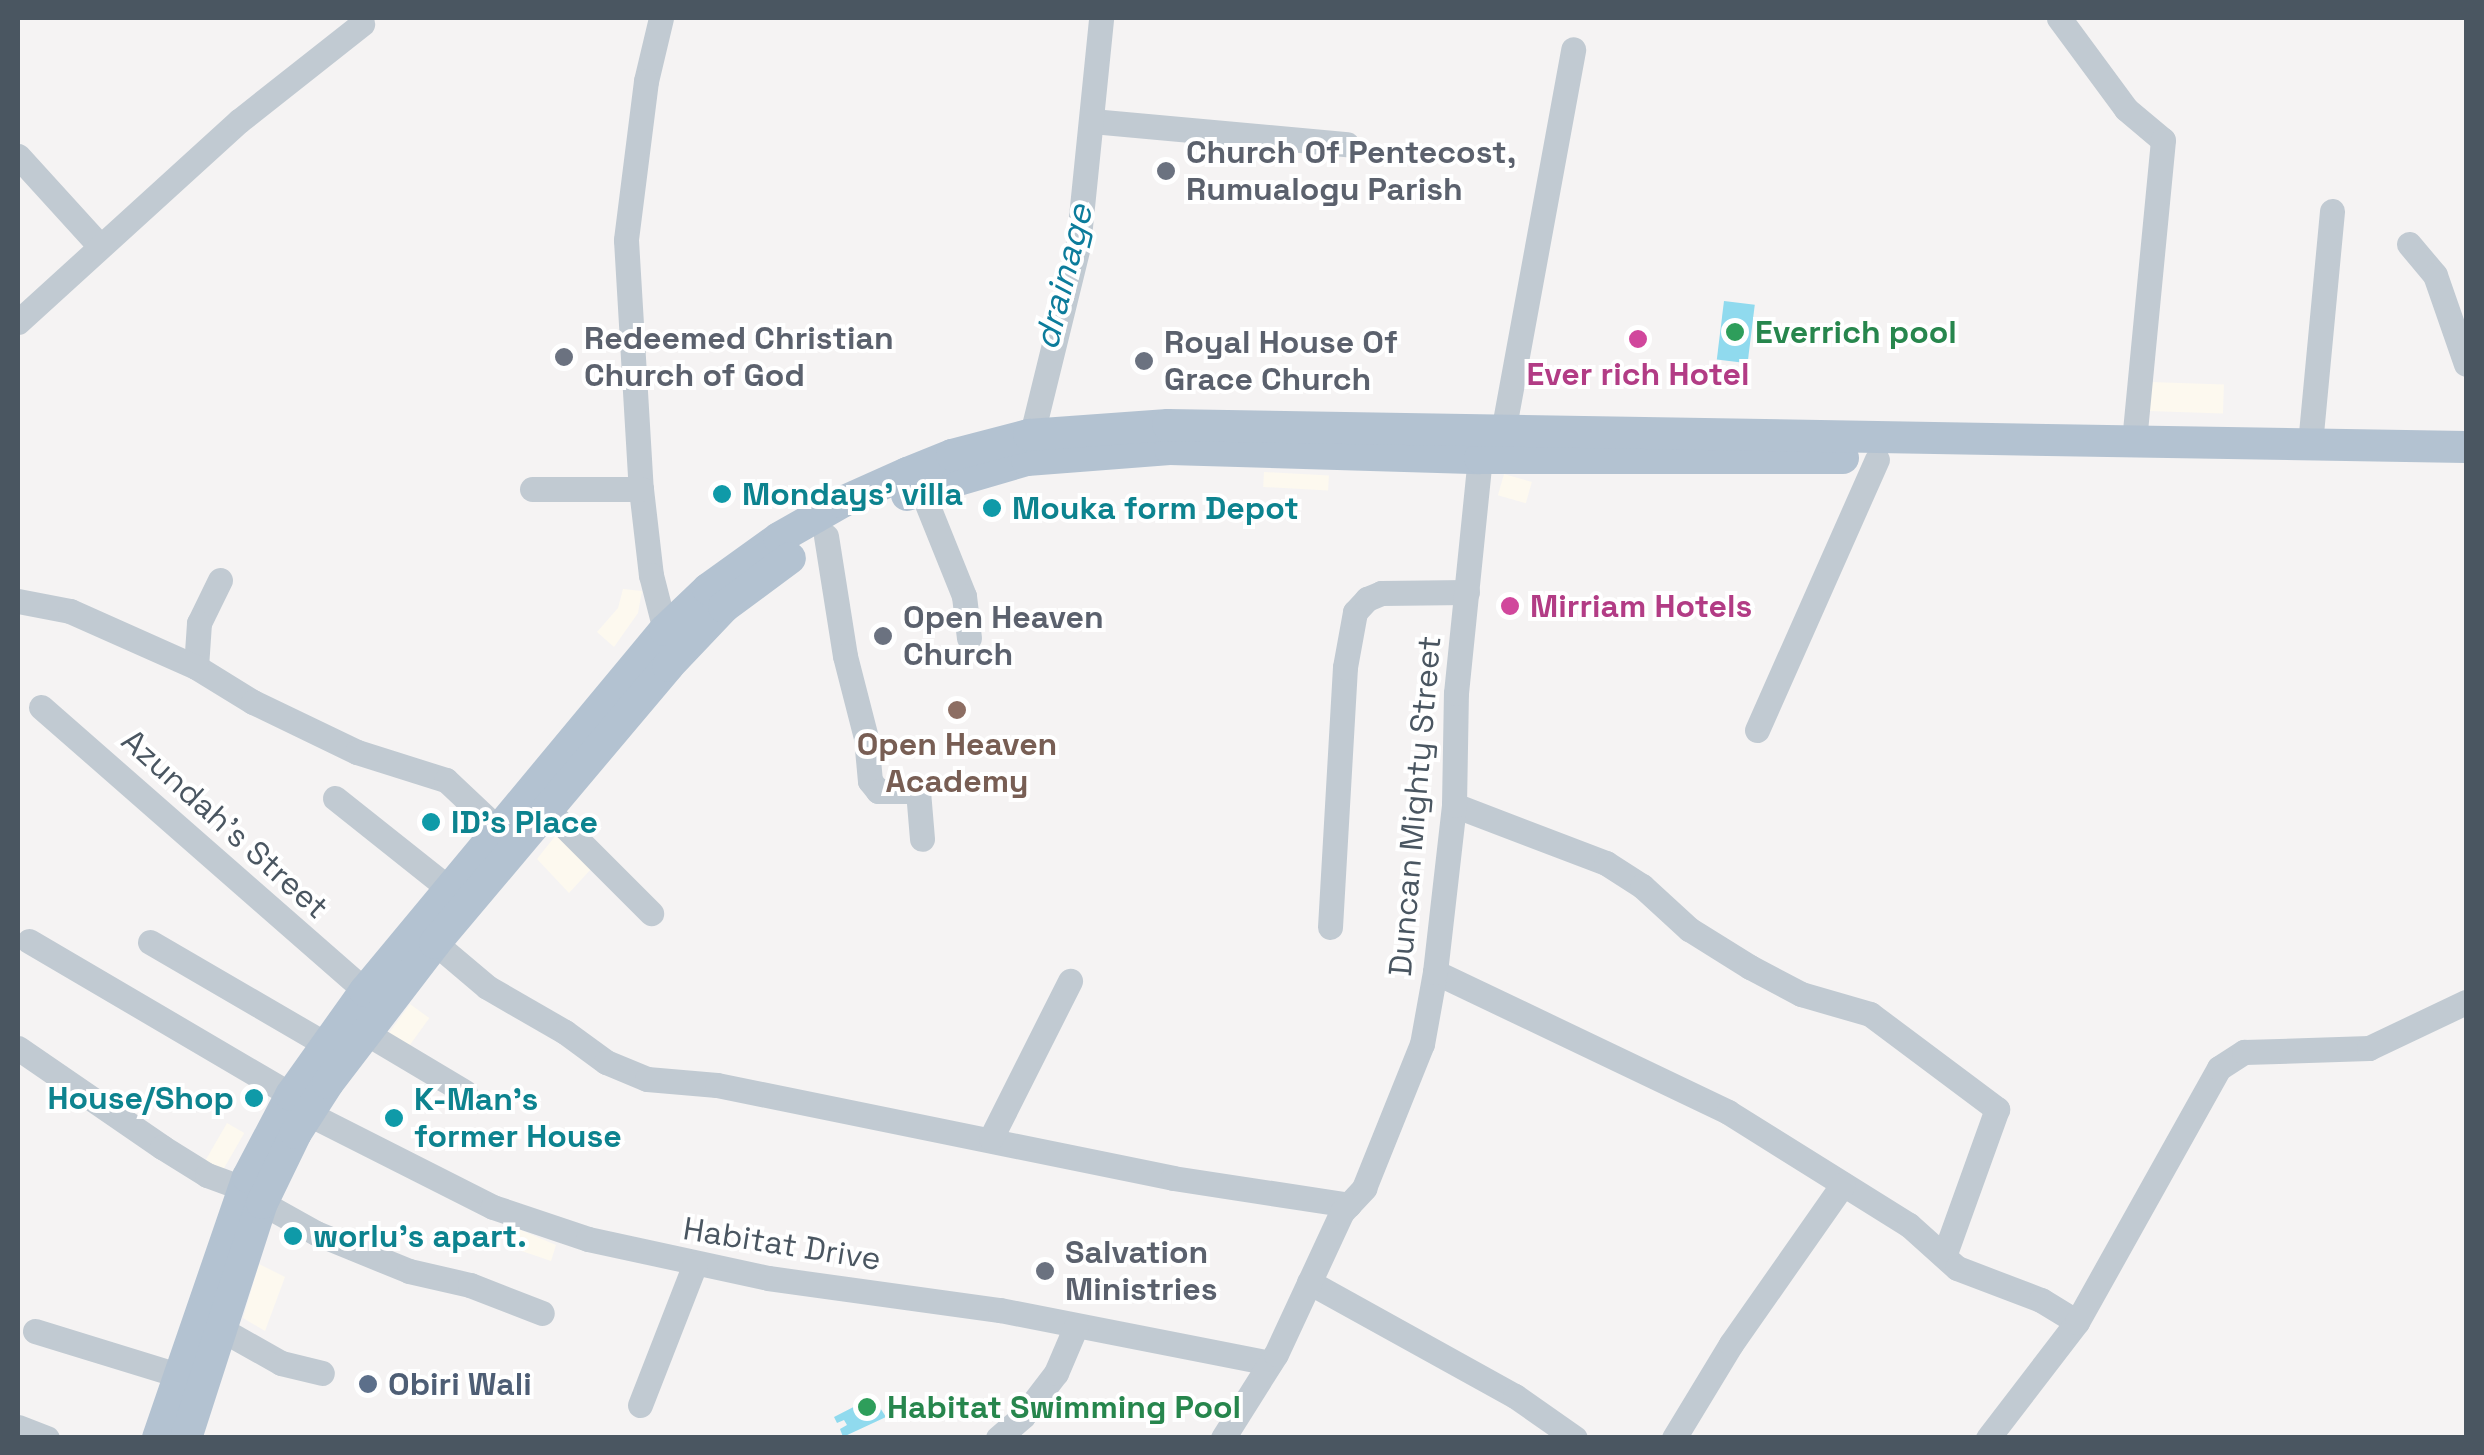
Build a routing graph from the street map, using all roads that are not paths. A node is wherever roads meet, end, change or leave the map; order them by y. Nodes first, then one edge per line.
1 (661, 18) edge
2 (1101, 18) edge
3 (2059, 18) edge
4 (362, 24) dead end
5 (1573, 50) dead end
6 (1092, 121) junction
7 (1347, 144) dead end
8 (18, 156) edge
9 (2332, 211) dead end
10 (2409, 244) dead end
11 (100, 246) junction
12 (18, 322) edge
13 (2466, 364) edge
14 (1502, 432) junction
15 (2134, 442) junction
16 (2310, 444) junction
17 (1028, 447) junction
18 (2466, 447) edge
19 (1480, 458) junction
20 (1876, 459) junction
21 (2466, 469) edge
22 (641, 488) junction
23 (532, 489) dead end
24 (920, 489) junction
25 (826, 536) junction
26 (220, 580) dead end
27 (1467, 592) junction
28 (18, 600) edge
29 (664, 630) junction
30 (969, 638) dead end
31 (196, 667) junction
32 (41, 707) dead end
33 (1756, 730) dead end
34 (335, 798) dead end
35 (1454, 805) junction
36 (548, 810) junction
37 (497, 828) junction
38 (922, 839) dead end
39 (448, 888) junction
40 (651, 912) dead end
41 (1330, 927) dead end
42 (29, 941) dead end
43 (150, 942) dead end
44 (435, 944) junction
45 (1435, 972) junction
46 (1070, 981) dead end
47 (365, 991) junction
48 (2466, 1002) edge
49 (366, 1032) junction
50 (327, 1045) junction
51 (18, 1048) edge
52 (465, 1092) dead end
53 (299, 1104) junction
54 (992, 1138) junction
55 (1843, 1184) junction
56 (252, 1196) junction
57 (1349, 1205) junction
58 (1944, 1256) junction
59 (695, 1264) junction
60 (1308, 1282) junction
61 (542, 1313) dead end
62 (2077, 1322) junction
63 (1076, 1326) junction
64 (219, 1328) junction
65 (35, 1331) dead end
66 (1270, 1364) junction
67 (322, 1374) dead end
68 (178, 1375) junction
69 (640, 1404) dead end
70 (18, 1427) edge
71 (48, 1438) edge
72 (158, 1438) edge
73 (186, 1438) edge
74 (998, 1438) edge
75 (1222, 1438) edge
76 (1576, 1438) edge
77 (1674, 1438) edge
78 (1988, 1438) edge

1 - 22 street
2 - 6 street
3 - 15 street
4 - 11 street
5 - 14 street
6 - 7 street
6 - 17 street
8 - 11 street
9 - 16 street
10 - 13 street
11 - 12 street
14 - 15 main road
14 - 17 main road
15 - 16 main road
16 - 18 main road
17 - 19 main road
17 - 24 main road
17 - 29 main road
19 - 20 main road
19 - 27 street, Duncan Mighty Street
20 - 21 main road
20 - 33 street
22 - 23 street
22 - 29 street
24 - 25 main road
24 - 30 street
25 - 36 main road
25 - 38 street
26 - 31 street
27 - 35 street, Duncan Mighty Street
27 - 41 street
28 - 31 street
29 - 37 main road
31 - 37 street
32 - 47 street, Azundah's Street
34 - 39 street
35 - 45 street, Duncan Mighty Street
35 - 58 street
36 - 40 street
36 - 44 main road
37 - 39 main road
39 - 47 main road
42 - 53 street, Habitat Drive
43 - 50 street
44 - 49 main road
44 - 54 street
45 - 55 street
45 - 57 street, Duncan Mighty Street
46 - 54 street
47 - 50 main road
48 - 62 street
49 - 52 street
49 - 53 main road
50 - 53 main road
51 - 56 street
53 - 56 main road
53 - 59 street, Habitat Drive
54 - 57 street
55 - 58 street
55 - 77 street
56 - 61 street
56 - 64 main road
56 - 68 main road
57 - 60 street, Duncan Mighty Street
58 - 62 street
59 - 63 street, Habitat Drive
59 - 69 street
60 - 66 street, Duncan Mighty Street
60 - 76 street
62 - 78 street
63 - 66 street, Habitat Drive
63 - 74 street
64 - 67 street
64 - 73 main road
65 - 68 street
66 - 75 street, Duncan Mighty Street
68 - 72 main road
70 - 71 street

